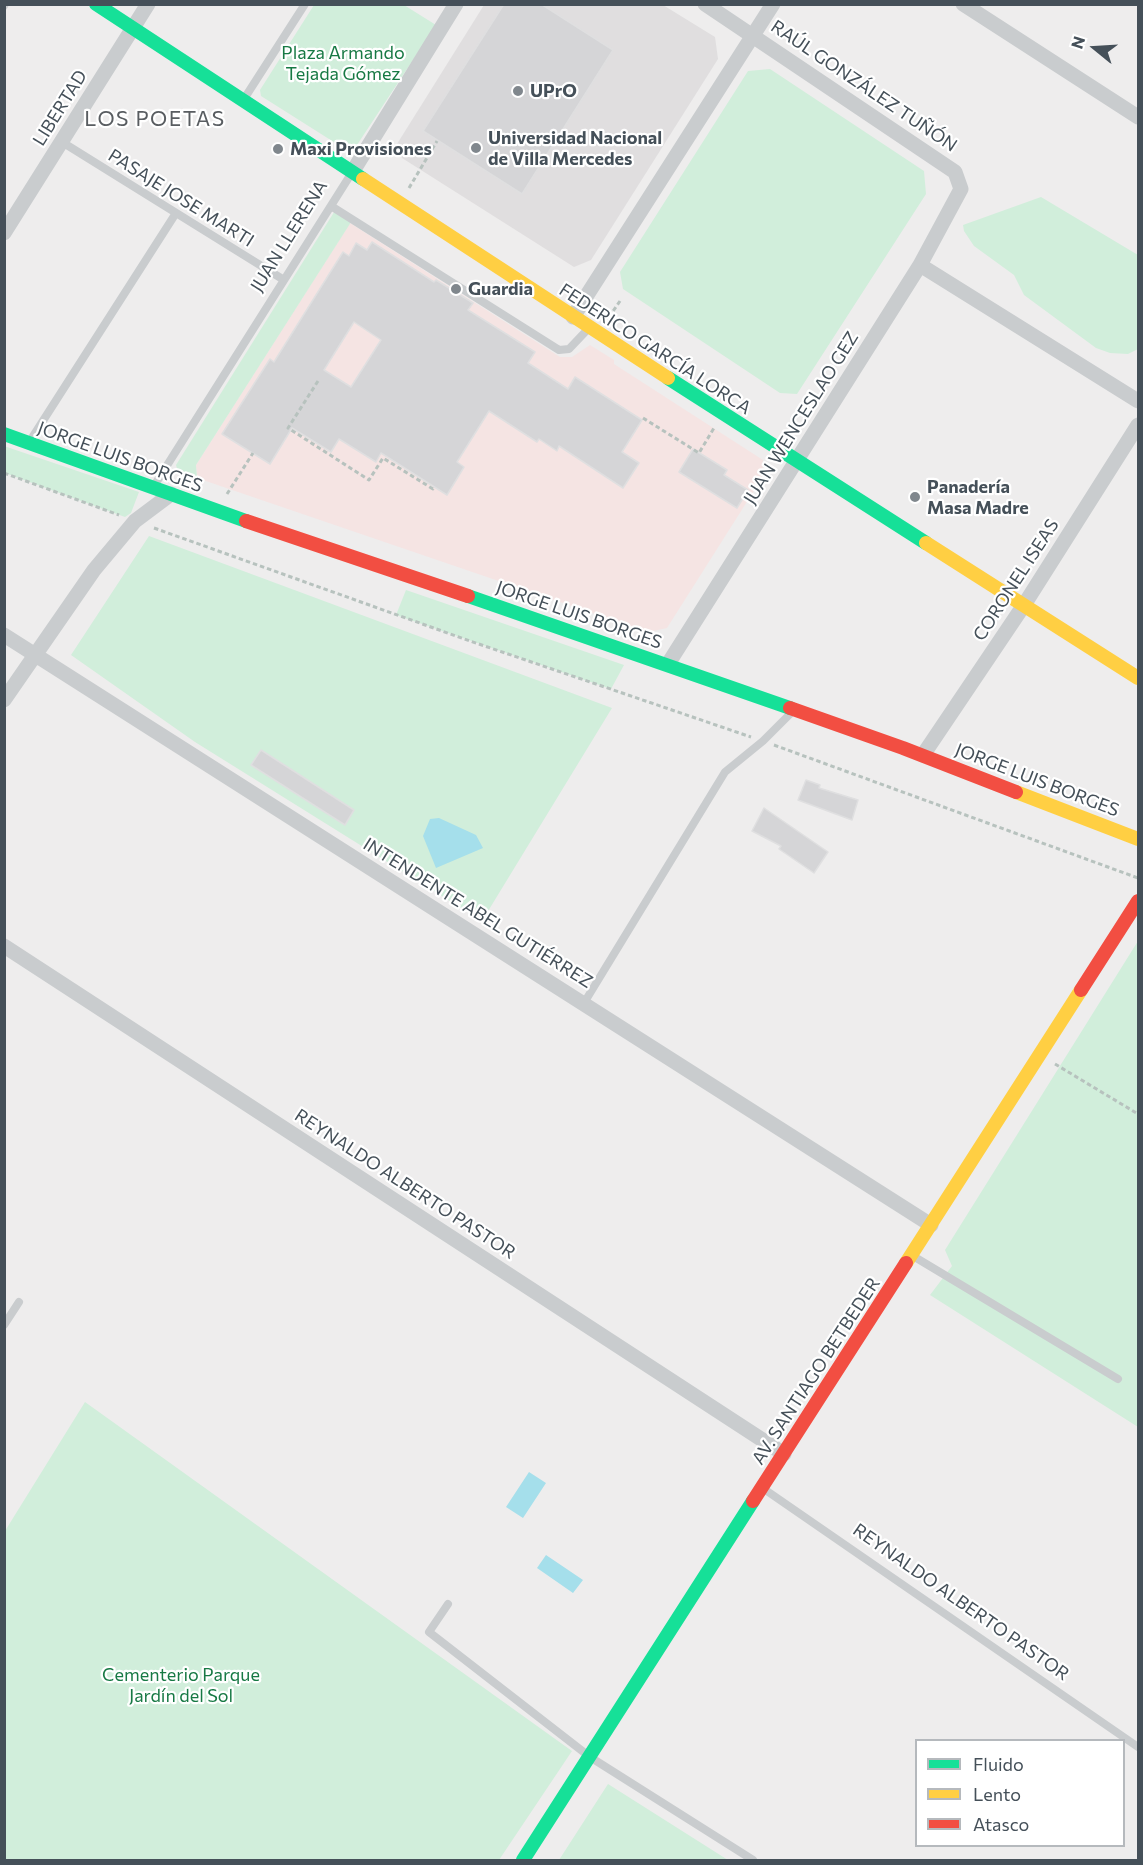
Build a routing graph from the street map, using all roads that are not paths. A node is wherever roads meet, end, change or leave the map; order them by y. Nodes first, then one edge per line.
1 (96, 4) edge
2 (148, 4) edge
3 (305, 4) edge
4 (456, 4) edge
5 (705, 4) edge
6 (773, 4) edge
7 (963, 4) edge
8 (133, 28) junction
9 (753, 35) junction
10 (244, 100) junction
11 (1138, 117) edge
12 (62, 142) junction
13 (353, 171) junction
14 (961, 189) joint
15 (331, 206) junction
16 (176, 213) junction
17 (4, 233) edge
18 (920, 265) junction
19 (284, 280) junction
20 (573, 317) junction
21 (590, 328) junction
22 (1138, 401) edge
23 (1138, 425) edge
24 (4, 434) edge
25 (29, 442) junction
26 (797, 461) junction
27 (153, 487) junction
28 (171, 494) junction
29 (1024, 605) junction
30 (4, 635) edge
31 (35, 654) junction
32 (668, 664) junction
33 (1138, 678) edge
34 (4, 699) edge
35 (794, 709) junction
36 (923, 755) junction
37 (1138, 838) edge
38 (1138, 901) edge
39 (4, 946) edge
40 (584, 1004) junction
41 (931, 1225) junction
42 (911, 1255) junction
43 (19, 1302) dead end
44 (4, 1325) edge
45 (1118, 1379) dead end
46 (784, 1454) junction
47 (762, 1488) junction
48 (448, 1604) dead end
49 (1138, 1747) edge
50 (590, 1757) junction
51 (524, 1860) edge
52 (753, 1860) edge

1 - 8 street, FEDERICO GARCÍA LORCA
2 - 8 street, LIBERTAD
3 - 10 lane
4 - 13 street, JUAN LLERENA
5 - 9 street, RAÚL GONZÁLEZ TUÑÓN
6 - 9 street
7 - 11 street
8 - 10 street, FEDERICO GARCÍA LORCA
8 - 12 street, LIBERTAD
9 - 14 street, RAÚL GONZÁLEZ TUÑÓN
9 - 20 street
10 - 13 street, FEDERICO GARCÍA LORCA
12 - 16 lane, PASAJE JOSE MARTI
12 - 17 street, LIBERTAD
13 - 15 lane, JUAN LLERENA
13 - 20 street, FEDERICO GARCÍA LORCA
14 - 18 street, JUAN WENCESLAO GEZ
15 - 19 lane, JUAN LLERENA
15 - 21 lane
16 - 19 lane, PASAJE JOSE MARTI
16 - 25 lane
18 - 22 street
18 - 26 street, JUAN WENCESLAO GEZ
19 - 27 lane, JUAN LLERENA
20 - 21 street, FEDERICO GARCÍA LORCA
21 - 26 street, FEDERICO GARCÍA LORCA
23 - 29 street, CORONEL ISEAS
24 - 25 street, JORGE LUIS BORGES
25 - 27 street, JORGE LUIS BORGES
26 - 29 street, FEDERICO GARCÍA LORCA
26 - 32 street, JUAN WENCESLAO GEZ
27 - 28 street, JORGE LUIS BORGES
28 - 31 street
28 - 32 street, JORGE LUIS BORGES
29 - 33 street, FEDERICO GARCÍA LORCA
29 - 36 street, CORONEL ISEAS
30 - 31 street, INTENDENTE ABEL GUTIÉRREZ
31 - 34 street
31 - 40 street, INTENDENTE ABEL GUTIÉRREZ
32 - 35 street, JORGE LUIS BORGES
35 - 36 street, JORGE LUIS BORGES
35 - 40 lane
36 - 37 street, JORGE LUIS BORGES
38 - 41 street, AV. SANTIAGO BETBEDER
39 - 46 street, REYNALDO ALBERTO PASTOR
40 - 41 street, INTENDENTE ABEL GUTIÉRREZ
41 - 42 street, AV. SANTIAGO BETBEDER
42 - 45 lane
42 - 46 street, AV. SANTIAGO BETBEDER
43 - 44 lane
46 - 47 street, AV. SANTIAGO BETBEDER
47 - 49 lane, REYNALDO ALBERTO PASTOR
47 - 50 street, AV. SANTIAGO BETBEDER
48 - 50 lane
50 - 51 street, AV. SANTIAGO BETBEDER
50 - 52 lane

